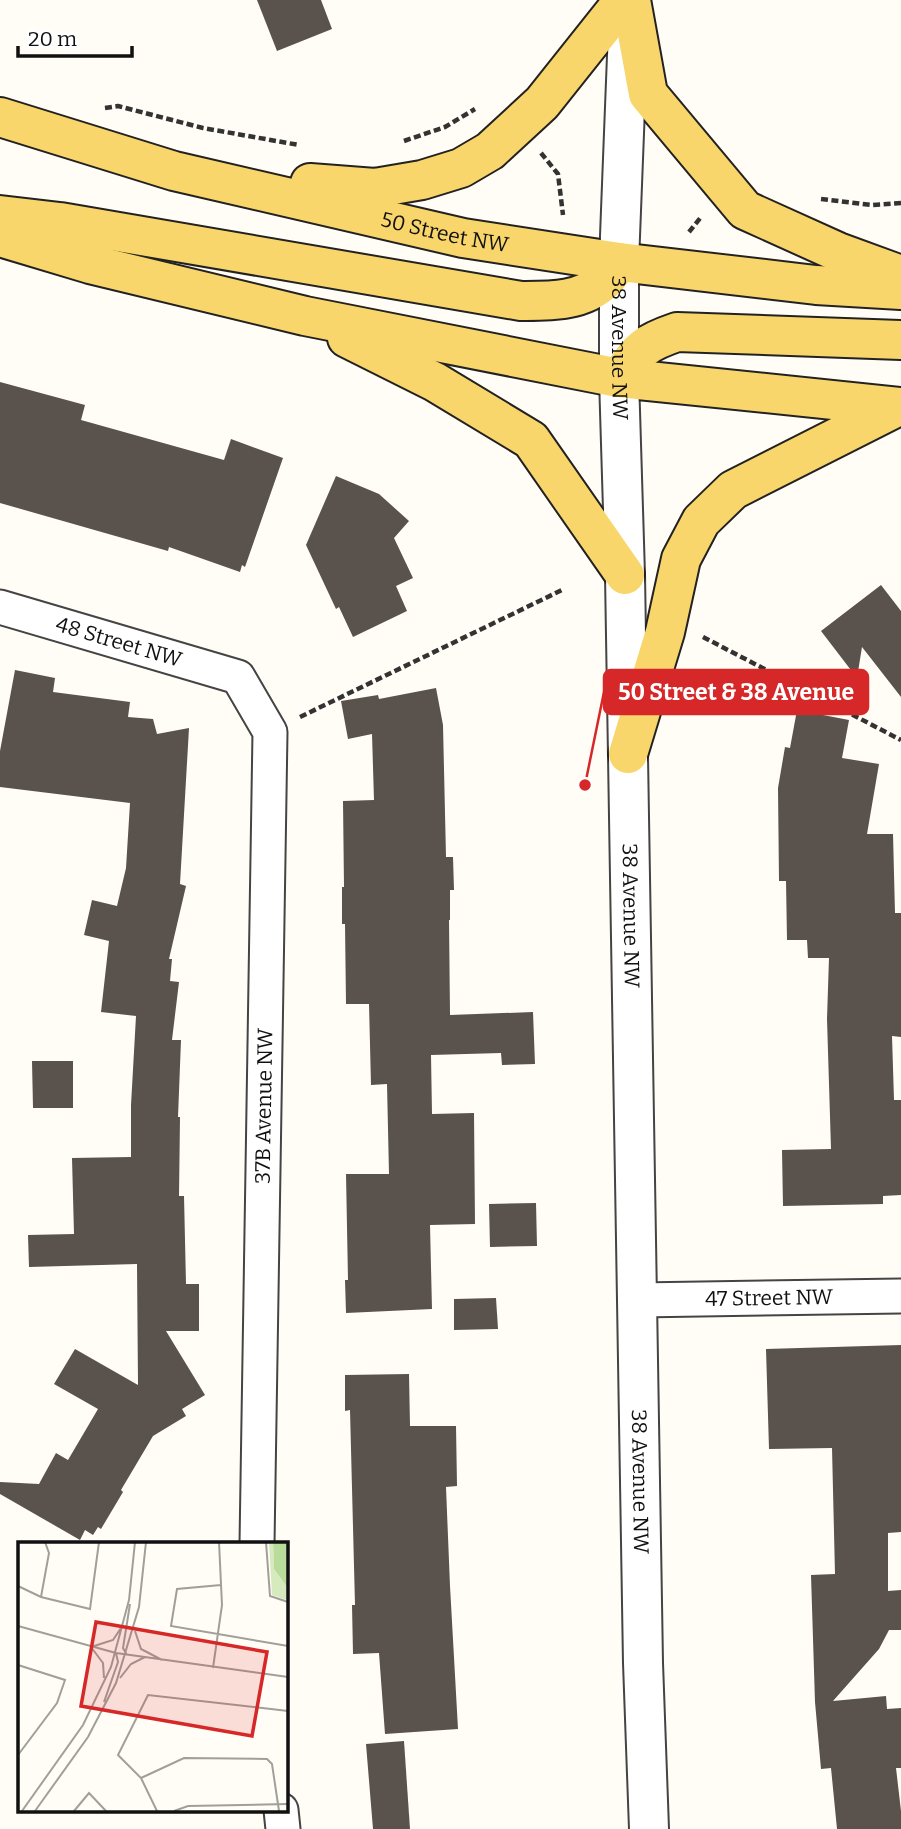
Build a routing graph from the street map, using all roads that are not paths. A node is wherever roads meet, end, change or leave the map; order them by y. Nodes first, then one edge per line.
1 (624, 0) edge
2 (630, 0) edge
3 (0, 117) edge
4 (174, 171) junction
5 (0, 215) edge
6 (0, 237) edge
7 (619, 262) junction
8 (901, 275) edge
9 (901, 290) edge
10 (305, 316) junction
11 (901, 340) edge
12 (619, 378) junction
13 (899, 407) edge
14 (625, 575) junction
15 (0, 607) edge
16 (271, 732) joint
17 (628, 754) junction
18 (901, 1296) edge
19 (638, 1300) junction
20 (257, 1542) edge
21 (649, 1829) edge

1 - 4 main road
2 - 7 street, 38 Avenue NW
2 - 8 main road
3 - 4 main road, 50 Street NW
4 - 7 main road, 50 Street NW
5 - 7 main road
6 - 10 main road
7 - 9 main road, 50 Street NW
7 - 12 street, 38 Avenue NW
10 - 12 main road
10 - 14 main road
11 - 12 main road
12 - 13 main road
12 - 14 street, 38 Avenue NW
13 - 17 main road
14 - 17 street, 38 Avenue NW
15 - 16 street, 48 Street NW
16 - 20 street, 37B Avenue NW
17 - 19 street, 38 Avenue NW
18 - 19 street, 47 Street NW
19 - 21 street, 38 Avenue NW

